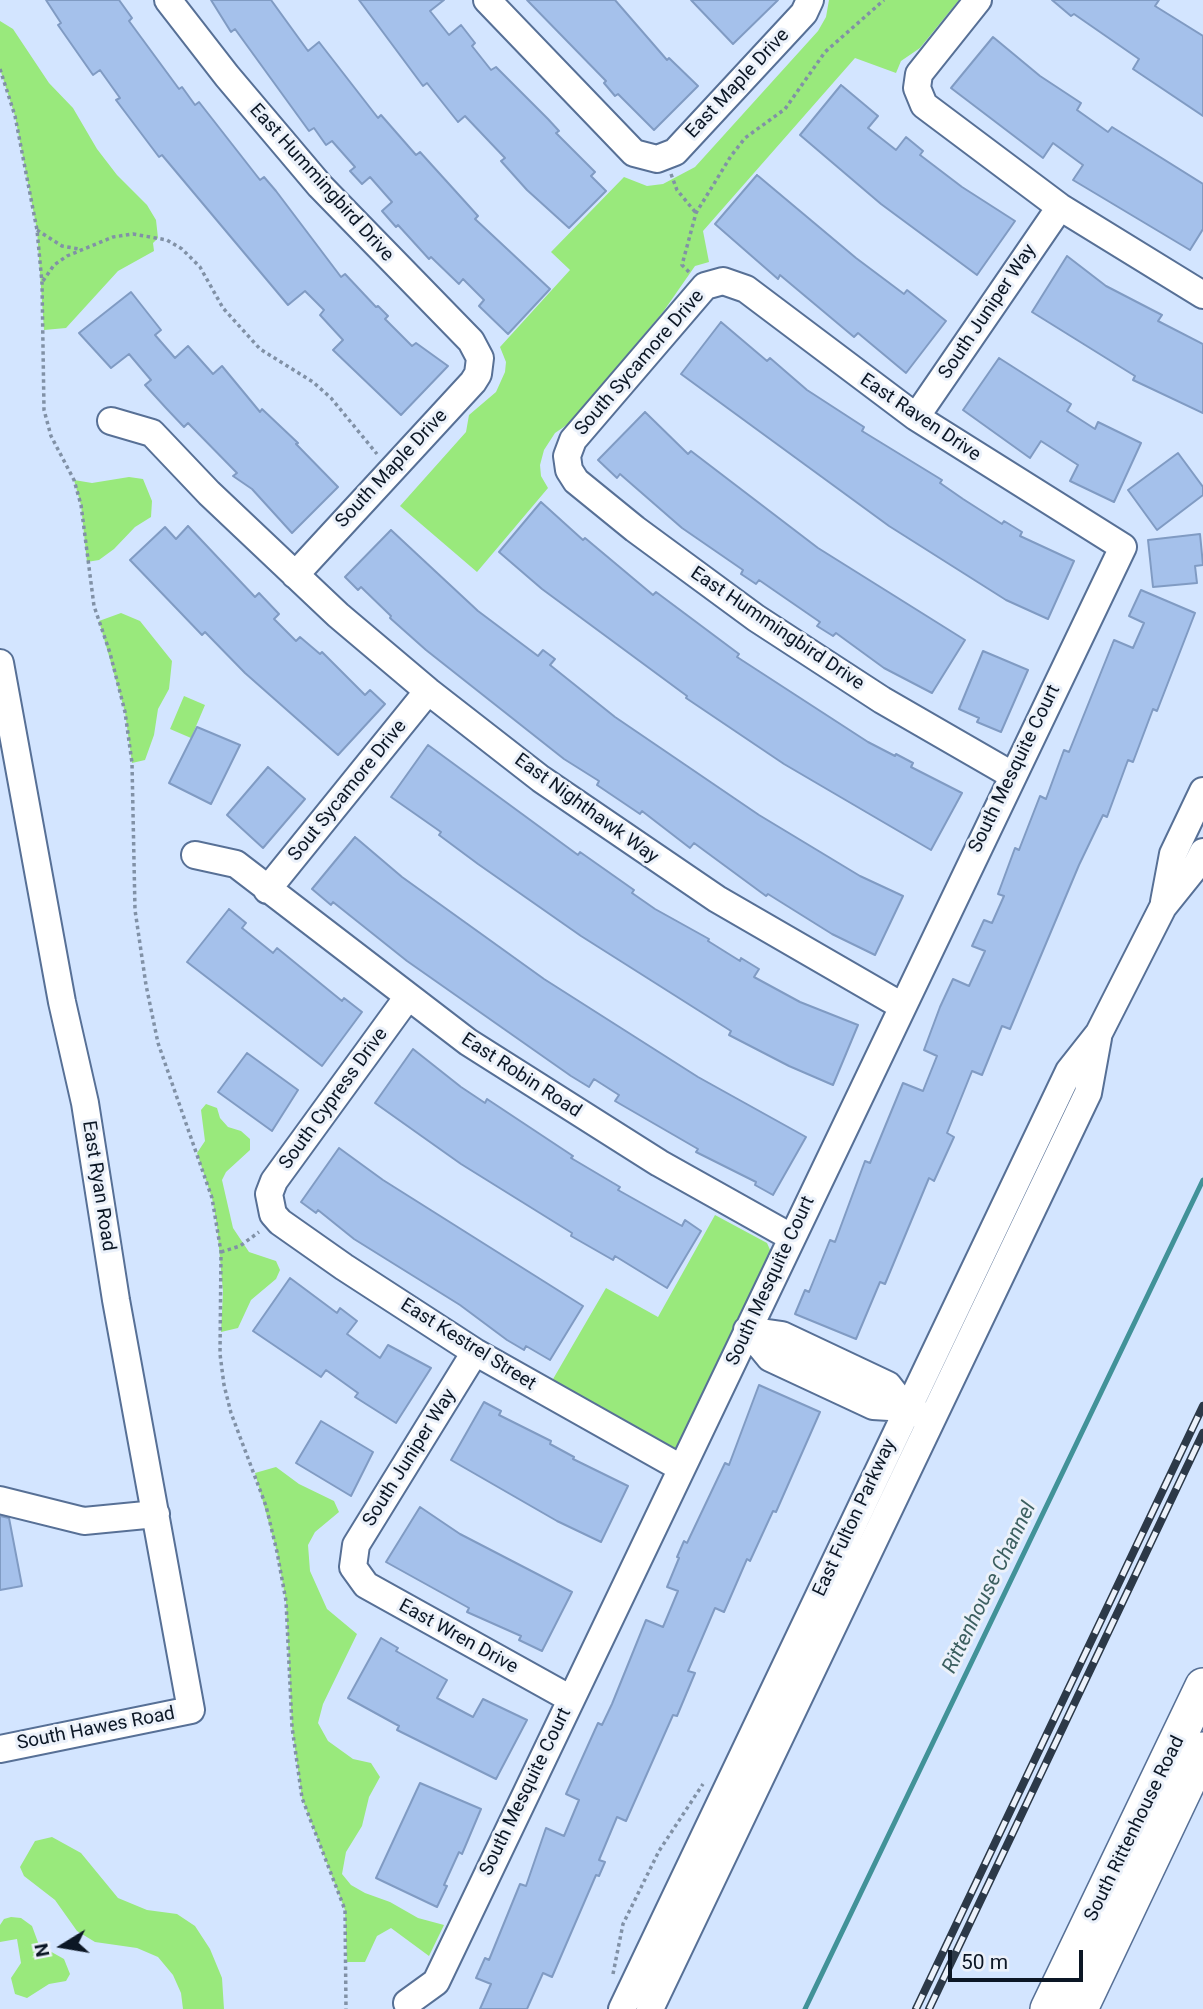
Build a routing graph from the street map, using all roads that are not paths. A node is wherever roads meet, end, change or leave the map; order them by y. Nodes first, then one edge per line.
1 (168, 0) edge
2 (487, 0) edge
3 (810, 0) edge
4 (978, 0) edge
5 (1060, 207) junction
6 (714, 284) joint
7 (1203, 295) edge
8 (480, 358) joint
9 (916, 417) junction
10 (111, 421) dead end
11 (567, 456) joint
12 (1123, 548) joint
13 (295, 575) junction
14 (0, 663) edge
15 (428, 691) junction
16 (1012, 775) junction
17 (1203, 790) edge
18 (1203, 852) edge
19 (195, 855) dead end
20 (267, 890) junction
21 (1163, 907) junction
22 (407, 998) junction
23 (902, 1006) junction
24 (275, 1213) joint
25 (791, 1237) junction
26 (747, 1330) junction
27 (475, 1352) junction
28 (918, 1414) junction
29 (681, 1468) junction
30 (0, 1500) edge
31 (156, 1514) junction
32 (354, 1567) joint
33 (1203, 1686) edge
34 (571, 1699) junction
35 (191, 1710) joint
36 (0, 1749) edge
37 (1203, 1750) edge
38 (407, 2003) dead end
39 (622, 2009) edge
40 (650, 2009) edge
41 (1048, 2009) edge
42 (1080, 2009) edge

1 - 8 street, East Hummingbird Drive
2 - 3 street, East Maple Drive
4 - 5 street
5 - 7 street
5 - 9 street, South Juniper Way
6 - 9 street, East Raven Drive
6 - 11 street, South Sycamore Drive
8 - 13 street, South Maple Drive
9 - 12 street, East Raven Drive
10 - 13 street, East Nighthawk Way
11 - 16 street, East Hummingbird Drive
12 - 16 street, South Mesquite Court
13 - 15 street, East Nighthawk Way
14 - 31 street, East Ryan Road
15 - 20 street, Sout Sycamore Drive
15 - 23 street, East Nighthawk Way
16 - 23 street, South Mesquite Court
17 - 21 street, East Fulton Parkway
18 - 21 street, East Fulton Parkway
19 - 20 street, East Robin Road
20 - 22 street, East Robin Road
21 - 28 street, East Fulton Parkway
22 - 24 street, South Cypress Drive
22 - 25 street, East Robin Road
23 - 25 street, South Mesquite Court
24 - 27 street, East Kestrel Street
25 - 26 street, South Mesquite Court
26 - 28 street
26 - 29 street, South Mesquite Court
27 - 29 street, East Kestrel Street
27 - 32 street, South Juniper Way
28 - 39 street, East Fulton Parkway
28 - 40 street, East Fulton Parkway
29 - 34 street, South Mesquite Court
30 - 31 street
31 - 35 street, East Ryan Road
32 - 34 street, East Wren Drive
33 - 41 main road, South Rittenhouse Road
34 - 38 street, South Mesquite Court
35 - 36 street, South Hawes Road
37 - 42 main road, South Rittenhouse Road

